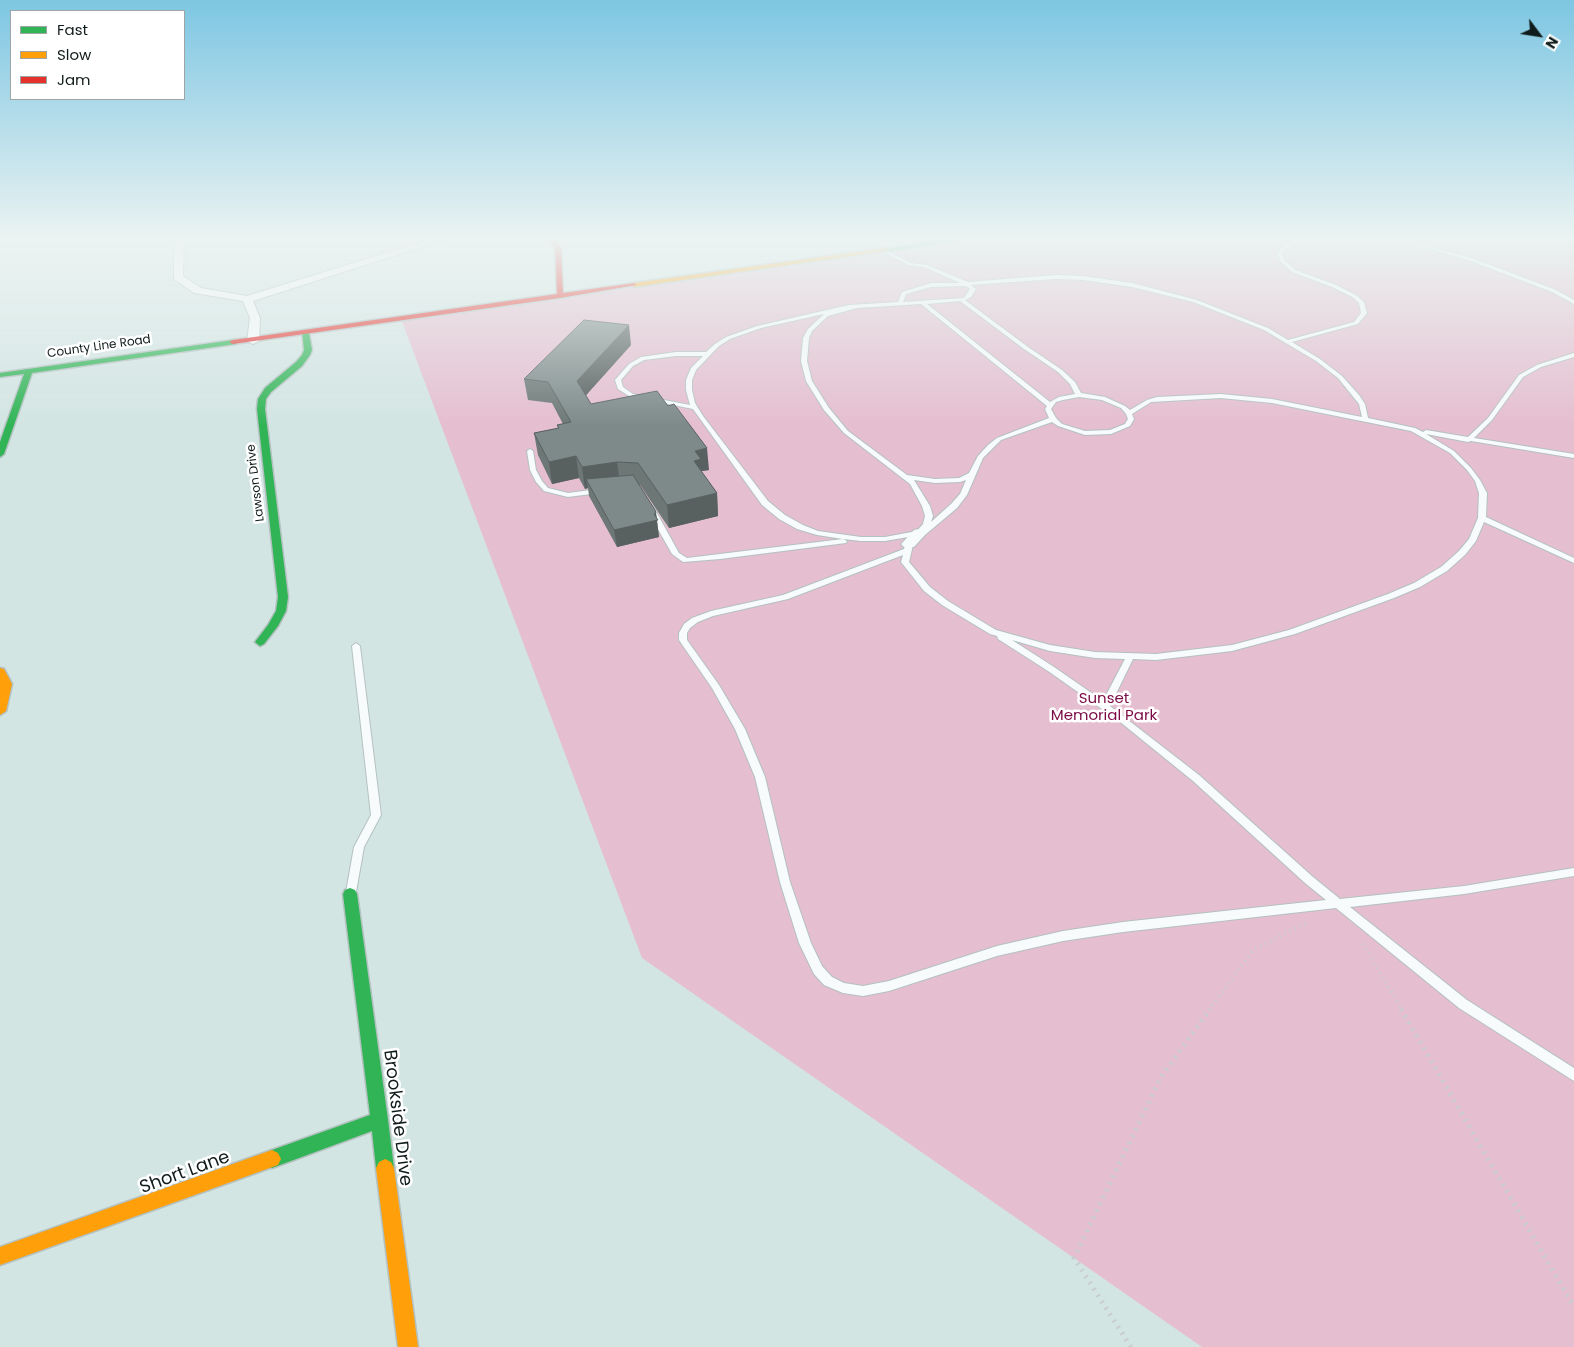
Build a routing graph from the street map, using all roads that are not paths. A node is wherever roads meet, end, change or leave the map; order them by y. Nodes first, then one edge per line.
1 (247, 299) edge
2 (533, 300) edge
3 (902, 300) edge
4 (952, 300) edge
5 (961, 300) edge
6 (1191, 300) edge
7 (1359, 300) edge
8 (922, 303) junction
9 (900, 304) junction
10 (848, 307) junction
11 (305, 333) junction
12 (253, 341) junction
13 (1289, 341) junction
14 (708, 354) junction
15 (1574, 355) edge
16 (29, 371) junction
17 (0, 375) edge
18 (1078, 395) junction
19 (1050, 405) junction
20 (695, 408) junction
21 (1129, 412) junction
22 (1365, 418) junction
23 (1052, 419) junction
24 (1413, 429) junction
25 (1468, 440) junction
26 (530, 451) dead end
27 (0, 454) edge
28 (1574, 456) edge
29 (973, 474) junction
30 (906, 477) junction
31 (611, 489) edge
32 (647, 503) edge
33 (1482, 518) junction
34 (861, 539) junction
35 (912, 542) junction
36 (1574, 561) edge
37 (993, 632) junction
38 (260, 642) dead end
39 (356, 646) dead end
40 (1130, 657) junction
41 (0, 672) edge
42 (1105, 707) junction
43 (0, 711) edge
44 (1574, 872) edge
45 (350, 894) joint
46 (1340, 904) junction
47 (1574, 1075) edge
48 (380, 1120) junction
49 (0, 1256) edge
50 (408, 1347) edge

1 - 12 street
2 - 11 street, County Line Road
3 - 9 lane
4 - 8 lane
5 - 18 lane
6 - 13 lane
7 - 13 lane
8 - 9 lane
8 - 19 lane
9 - 10 lane
10 - 14 lane
10 - 30 lane
11 - 12 street, County Line Road
11 - 38 street, Lawson Drive
12 - 16 street, County Line Road
13 - 22 lane
14 - 20 lane
14 - 20 lane
15 - 25 lane
16 - 17 street, County Line Road
16 - 27 street
18 - 19 lane
18 - 21 lane
19 - 23 lane
20 - 34 lane
21 - 22 lane
21 - 23 lane
22 - 24 lane
23 - 29 lane
24 - 25 lane
24 - 33 lane
25 - 28 lane
26 - 31 lane
29 - 30 lane
29 - 35 lane
30 - 35 lane
32 - 34 lane
33 - 36 lane
33 - 40 lane
34 - 35 lane
35 - 37 lane
35 - 46 lane
37 - 40 lane
37 - 42 lane
39 - 45 lane
40 - 42 lane
41 - 43 street
42 - 46 lane
44 - 46 lane
45 - 48 street, Brookside Drive
46 - 47 lane
48 - 49 street, Short Lane
48 - 50 street, Brookside Drive

